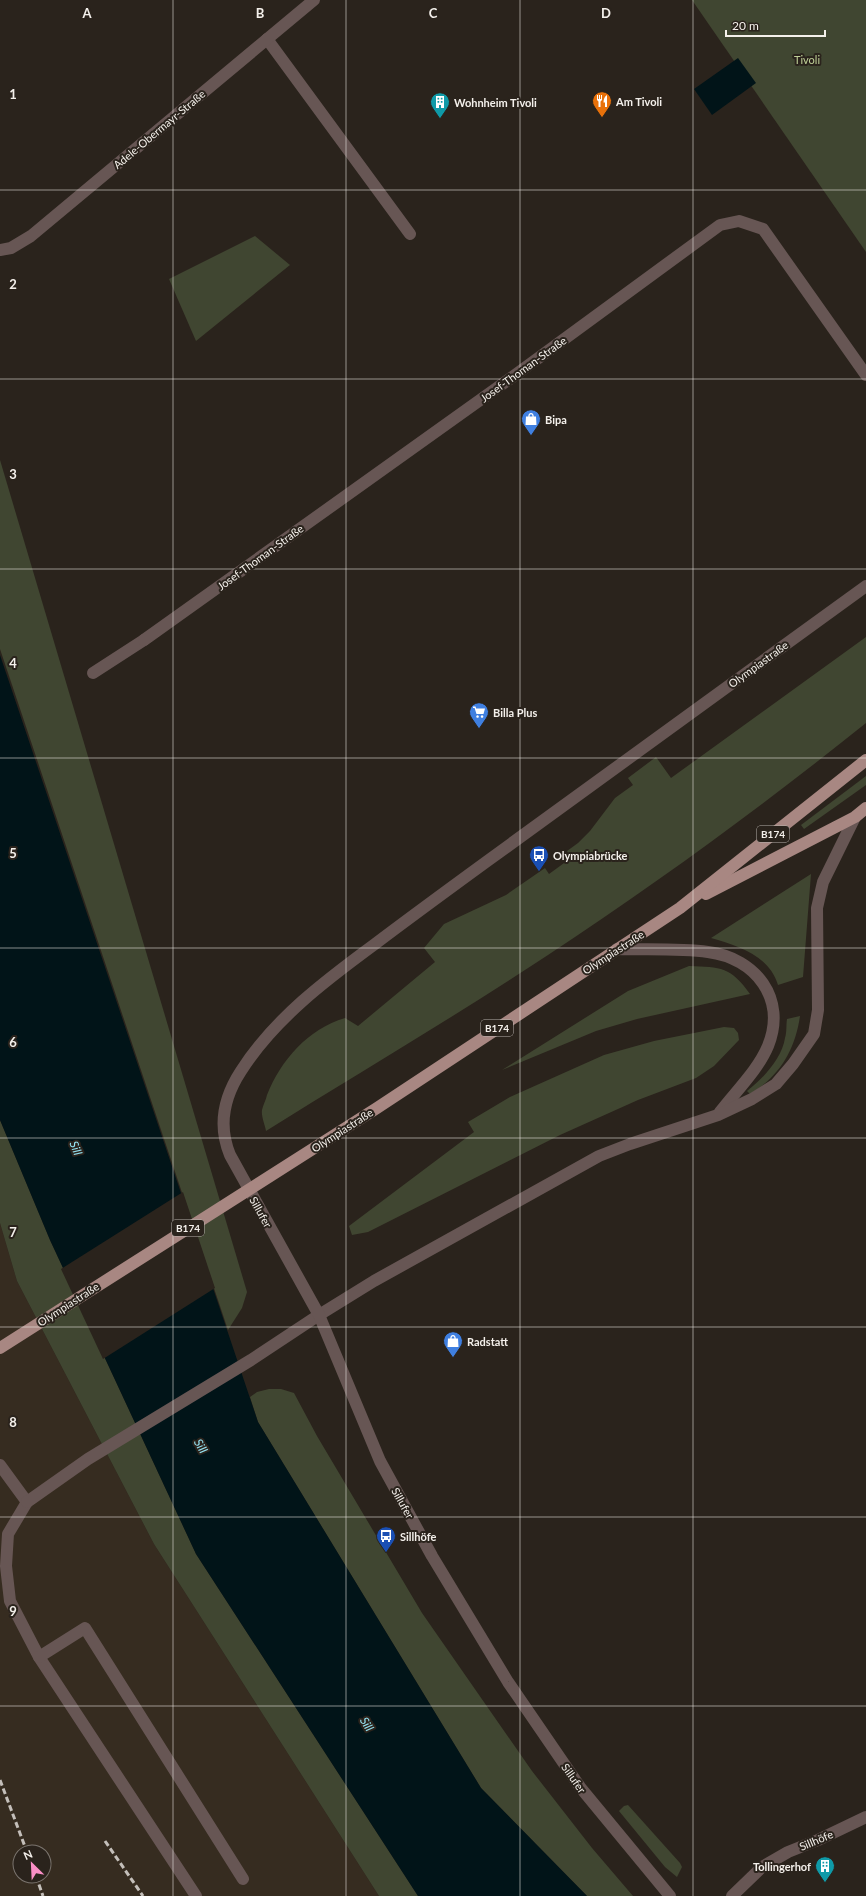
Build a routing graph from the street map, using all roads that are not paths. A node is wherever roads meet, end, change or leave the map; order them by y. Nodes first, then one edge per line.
1 (314, 0) edge
2 (267, 39) junction
3 (410, 234) dead end
4 (0, 250) edge
5 (866, 375) edge
6 (866, 586) edge
7 (93, 672) dead end
8 (866, 760) edge
9 (866, 808) edge
10 (855, 816) junction
11 (680, 908) junction
12 (617, 949) junction
13 (240, 1072) joint
14 (718, 1114) junction
15 (319, 1315) junction
16 (0, 1348) edge
17 (0, 1465) edge
18 (27, 1502) junction
19 (38, 1657) junction
20 (866, 1817) edge
21 (243, 1879) dead end
22 (196, 1896) edge
23 (670, 1896) edge
24 (732, 1896) edge

1 - 2 street, Adele-Obermayr-Straße
2 - 3 street
2 - 4 street, Adele-Obermayr-Straße
5 - 7 street, Josef-Thoman-Straße
6 - 13 street, Olympiastraße
8 - 11 main road, Olympiastraße / B174
9 - 10 main road, Olympiastraße / B174
10 - 11 main road, Olympiastraße / B174
10 - 14 street
11 - 12 main road, Olympiastraße / B174
12 - 14 street
12 - 16 main road, Olympiastraße / B174
13 - 15 street, Sillufer
14 - 15 street
15 - 18 street
15 - 23 street, Sillufer
17 - 18 street
18 - 19 street
19 - 21 street
19 - 22 street
20 - 24 street, Sillhöfe

